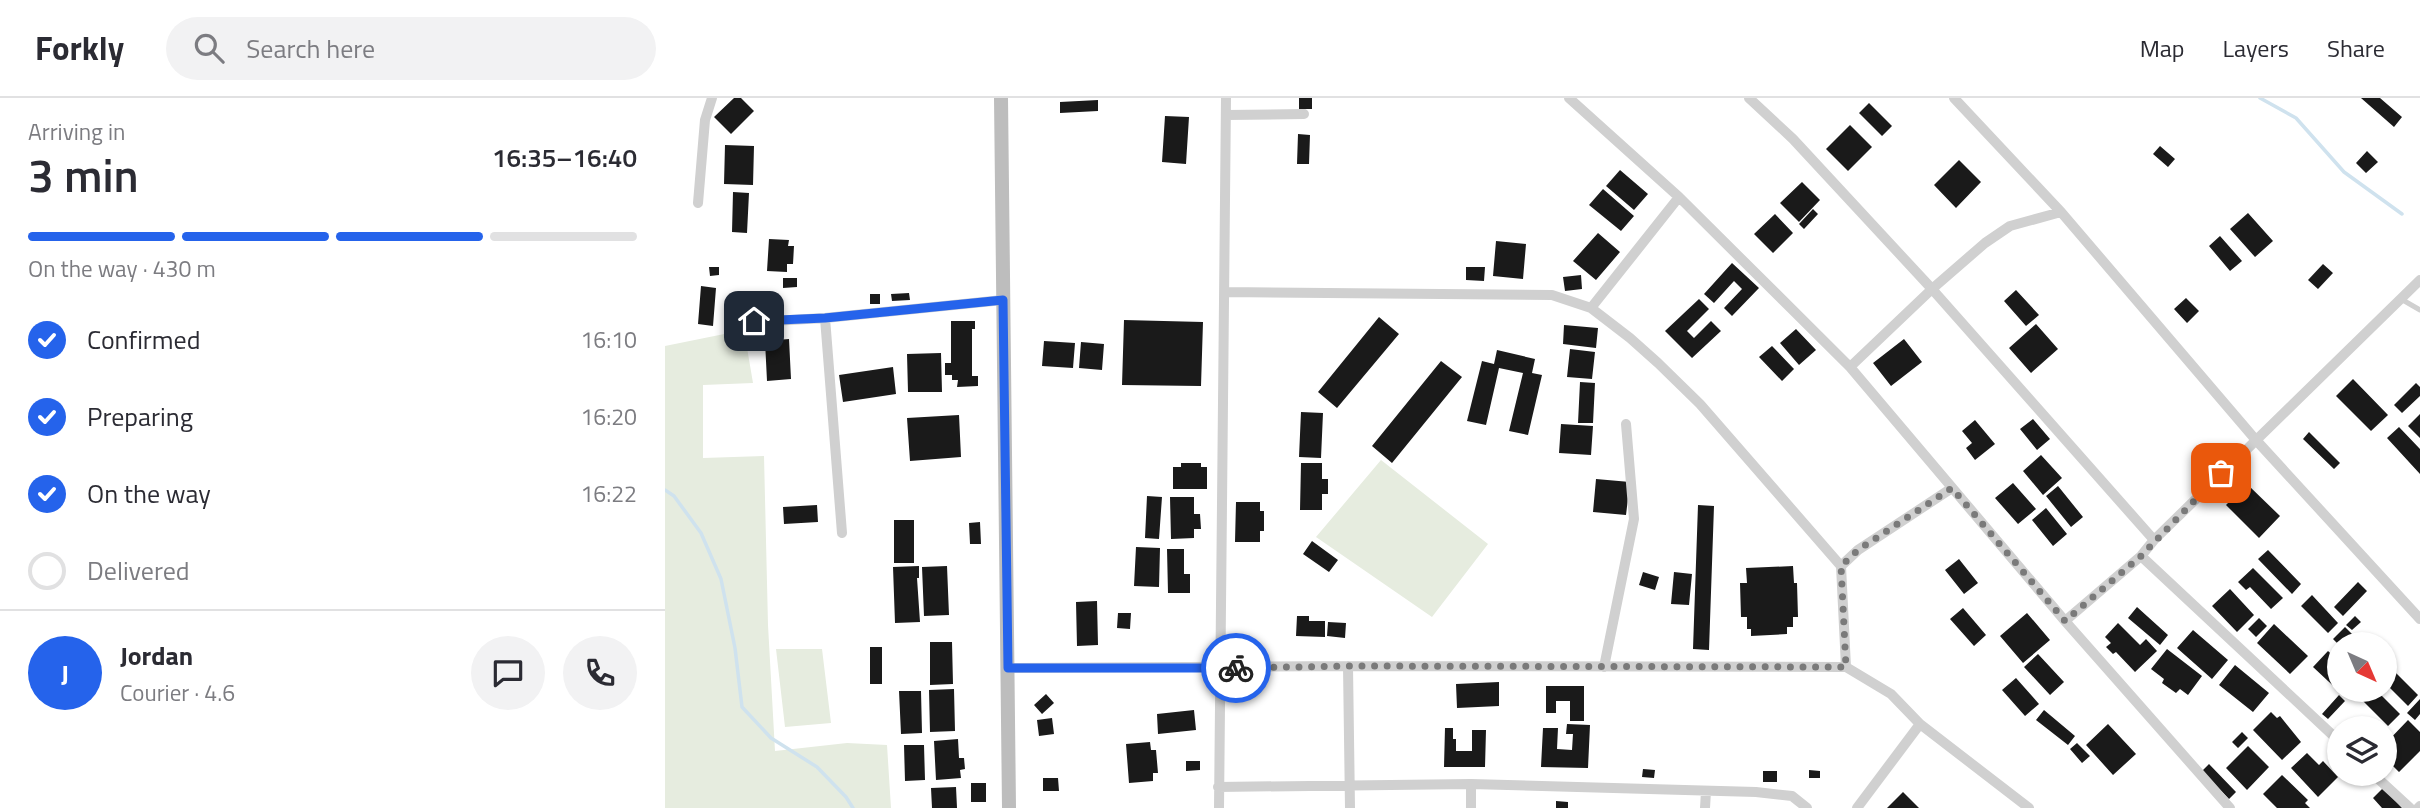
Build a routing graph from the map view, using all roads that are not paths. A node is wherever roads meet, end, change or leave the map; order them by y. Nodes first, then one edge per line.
1 (712, 98) edge
2 (1001, 98) edge
3 (1226, 98) edge
4 (1569, 98) edge
5 (1749, 98) edge
6 (1954, 98) edge
7 (1304, 114) dead end
8 (1226, 115) junction
9 (1679, 197) junction
10 (698, 203) dead end
11 (2061, 212) junction
12 (2420, 280) edge
13 (1932, 289) junction
14 (1225, 292) junction
15 (2401, 299) junction
16 (1003, 300) junction
17 (1591, 308) junction
18 (2420, 310) edge
19 (825, 318) junction
20 (754, 321) dead end
21 (1850, 367) junction
22 (1626, 424) dead end
23 (2255, 439) junction
24 (1952, 488) junction
25 (842, 533) dead end
26 (2154, 540) junction
27 (2141, 556) junction
28 (1841, 566) junction
29 (2420, 619) edge
30 (2065, 621) junction
31 (1348, 666) junction
32 (1604, 667) junction
33 (1846, 667) junction
34 (1008, 668) junction
35 (1219, 668) junction
36 (1920, 724) junction
37 (2327, 730) edge
38 (1471, 784) junction
39 (1218, 786) junction
40 (1350, 786) junction
41 (2387, 786) edge
42 (1706, 791) junction
43 (1009, 808) edge
44 (1219, 808) edge
45 (1350, 808) edge
46 (1471, 808) edge
47 (1705, 808) edge
48 (1807, 808) edge
49 (1857, 808) edge
50 (2029, 808) edge
51 (2230, 808) edge
52 (2410, 808) edge

1 - 10 street
2 - 16 street
3 - 8 street
4 - 9 street
5 - 13 street
6 - 11 street
7 - 8 street
8 - 14 street
9 - 17 street
9 - 21 street
11 - 13 street
11 - 23 street
12 - 15 street
13 - 21 street
13 - 26 street
14 - 17 street
14 - 35 street
15 - 18 lane
15 - 23 street
16 - 19 street
16 - 34 street
17 - 28 street
19 - 20 street
19 - 25 street
21 - 24 street
22 - 32 street
23 - 26 street
23 - 29 street
24 - 28 street
24 - 30 street
26 - 27 street
27 - 30 street
27 - 37 street
28 - 33 street
30 - 51 street
31 - 32 street
31 - 35 street
31 - 40 street
32 - 33 street
33 - 36 street
34 - 35 street
34 - 43 street
35 - 39 street
36 - 49 street
36 - 50 street
38 - 40 street
38 - 42 street
38 - 46 street
39 - 40 street
39 - 44 street
40 - 45 street
41 - 52 street
42 - 47 street
42 - 48 street

